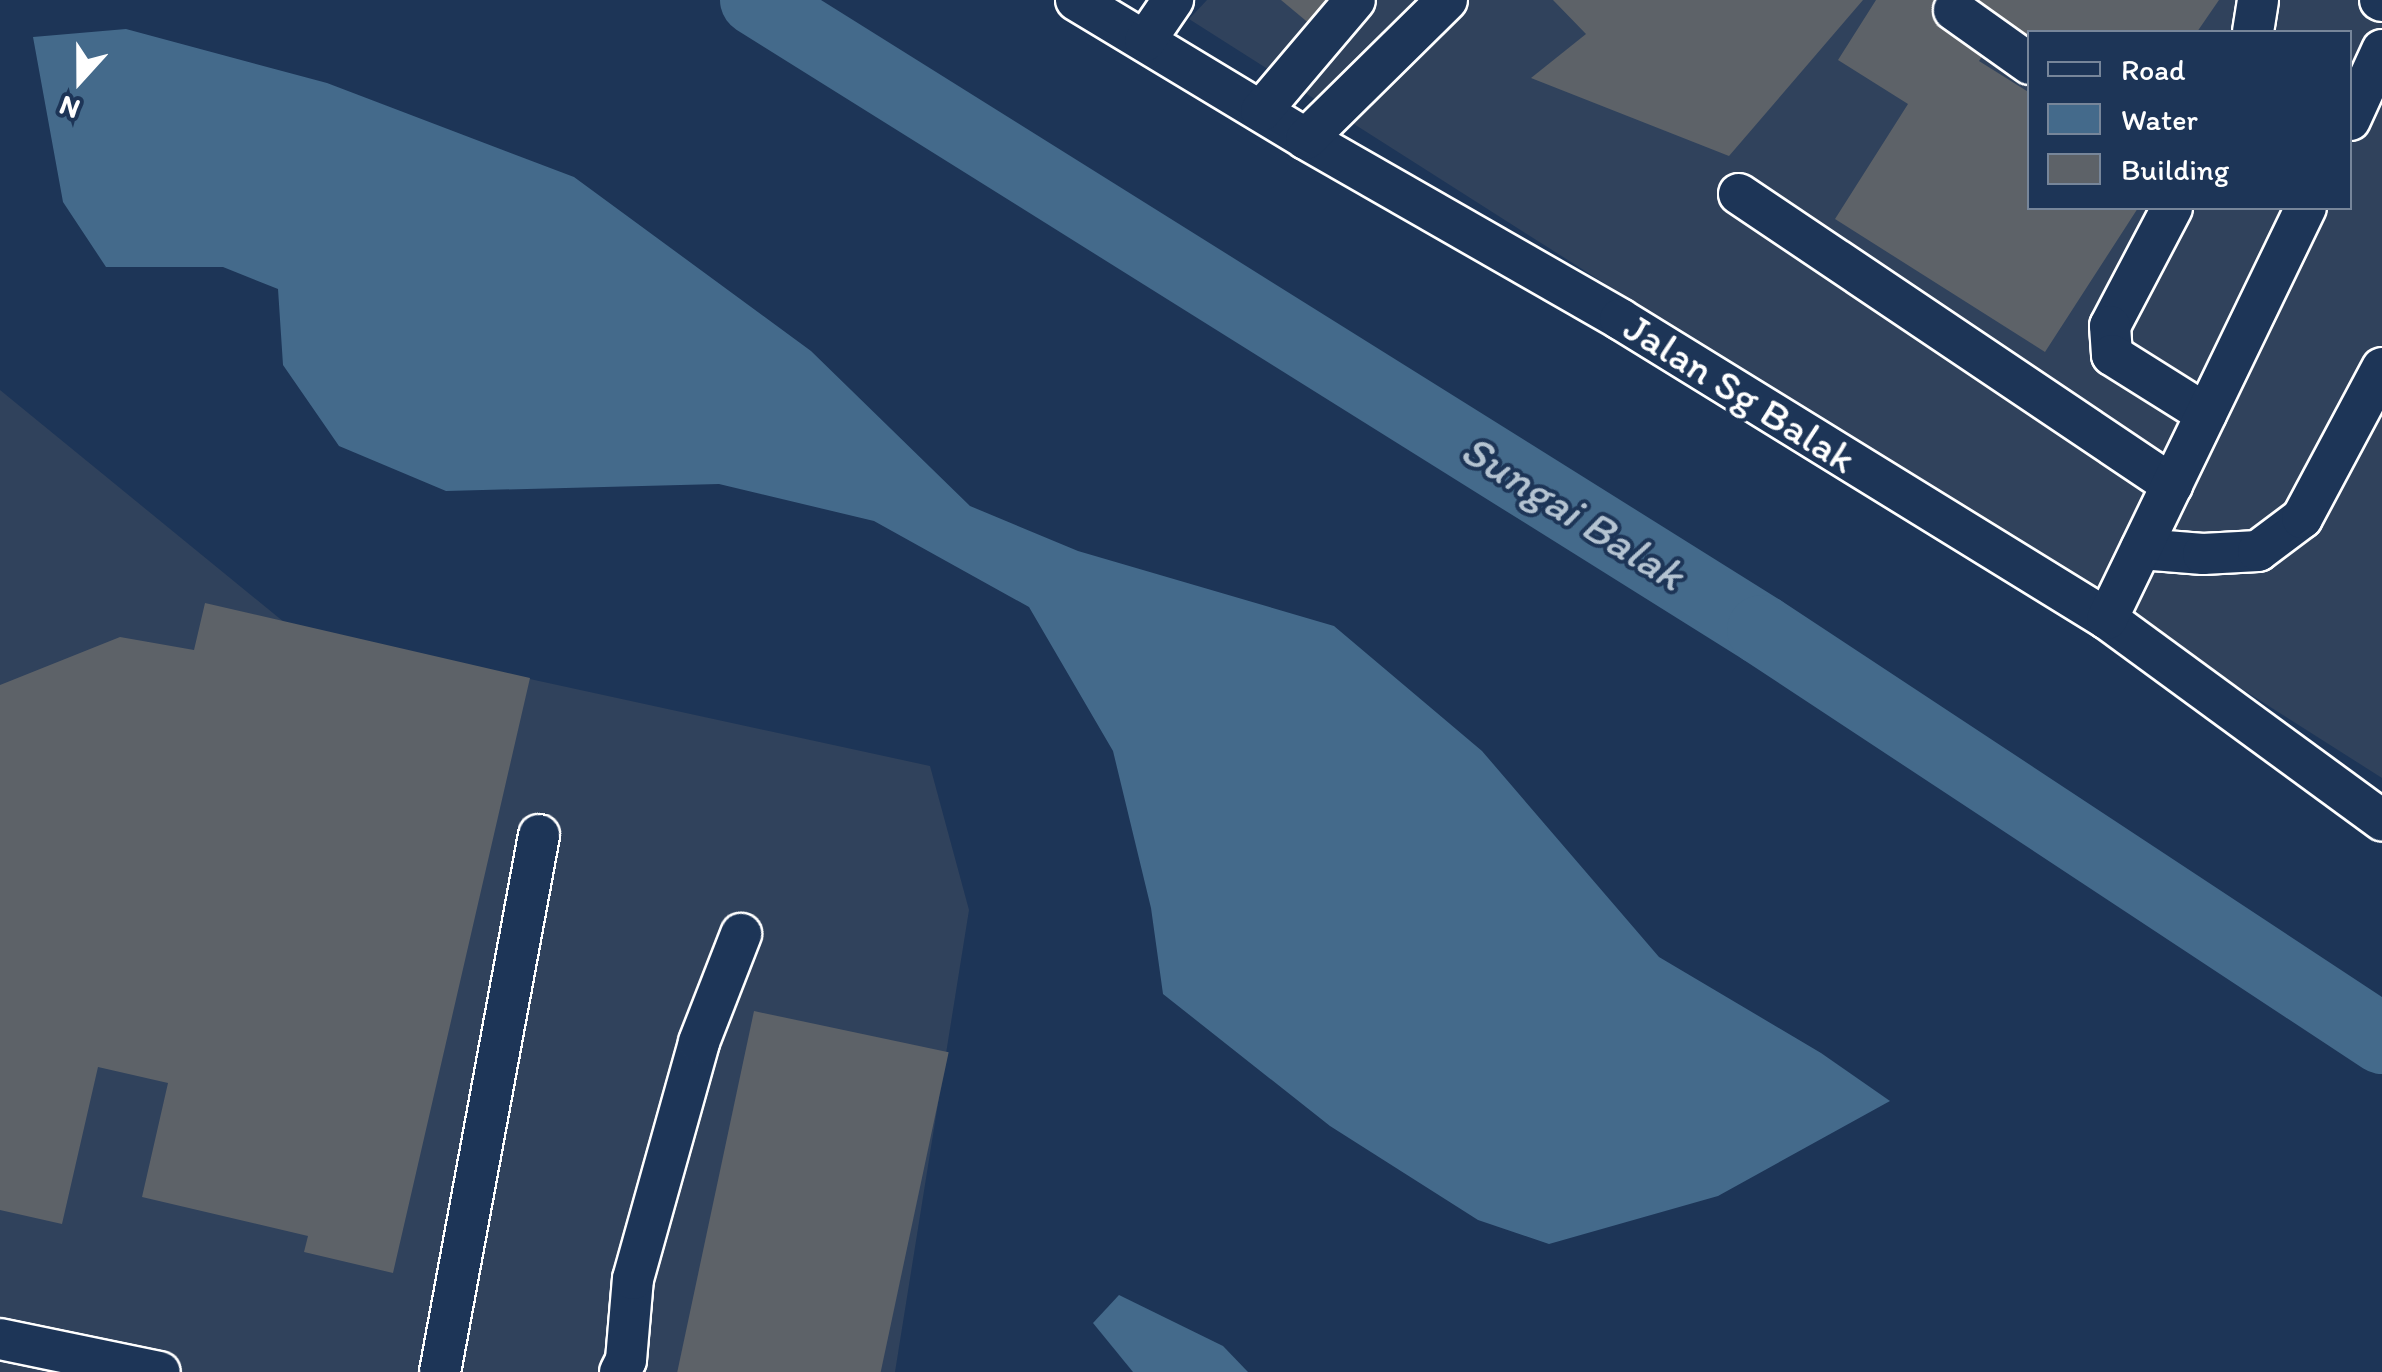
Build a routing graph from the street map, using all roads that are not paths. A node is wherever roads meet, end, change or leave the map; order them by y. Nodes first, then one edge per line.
1 (1076, 0) edge
2 (1172, 0) edge
3 (1355, 0) edge
4 (1447, 0) edge
5 (2258, 0) edge
6 (1954, 10) dead end
7 (2253, 30) edge
8 (1145, 41) junction
9 (2382, 50) edge
10 (2027, 62) edge
11 (1261, 112) junction
12 (2352, 116) edge
13 (1306, 139) junction
14 (1739, 194) dead end
15 (2171, 210) edge
16 (2305, 210) edge
17 (2382, 368) edge
18 (2206, 414) junction
19 (2172, 485) junction
20 (2141, 549) junction
21 (2107, 620) junction
22 (2377, 802) edge
23 (539, 835) dead end
24 (741, 934) dead end
25 (0, 1339) edge
26 (160, 1372) edge
27 (440, 1372) edge
28 (620, 1372) edge

1 - 8 street, Jalan Sg Balak
2 - 8 street
3 - 11 street
4 - 13 street
5 - 7 street
6 - 10 street
8 - 11 street, Jalan Sg Balak
9 - 12 street
11 - 13 street, Jalan Sg Balak
13 - 21 street, Jalan Sg Balak
14 - 19 street
15 - 18 street
16 - 18 street
17 - 20 street
18 - 19 street
19 - 20 street
20 - 21 street
21 - 22 street, Jalan Sg Balak
23 - 27 street
24 - 28 street
25 - 26 street

